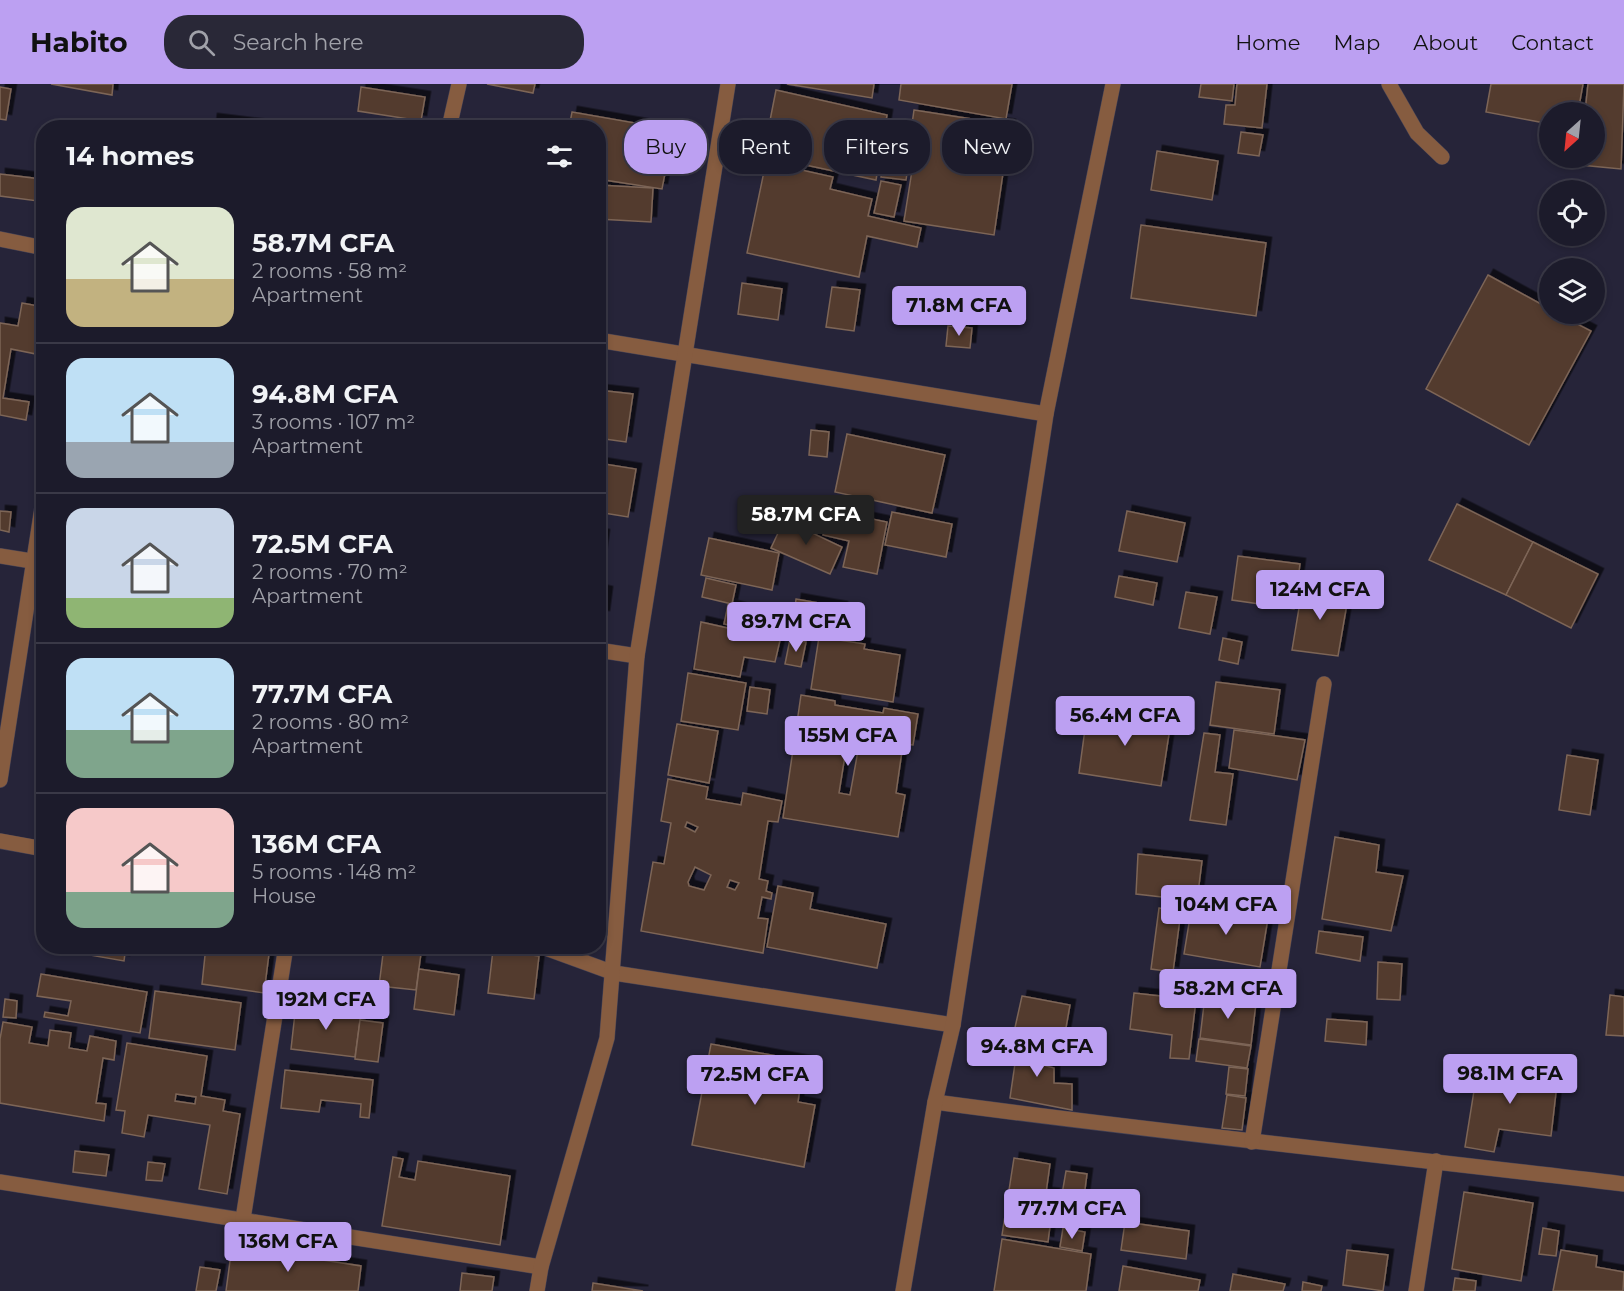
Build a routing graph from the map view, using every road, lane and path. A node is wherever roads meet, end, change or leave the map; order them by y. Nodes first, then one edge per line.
1 (459, 84) edge
2 (728, 84) edge
3 (1113, 84) edge
4 (1389, 84) edge
5 (452, 120) edge
6 (1442, 157) dead end
7 (0, 239) edge
8 (36, 246) edge
9 (606, 341) edge
10 (687, 354) junction
11 (1046, 414) junction
12 (0, 556) edge
13 (36, 562) edge
14 (36, 574) edge
15 (606, 651) edge
16 (637, 656) junction
17 (1324, 684) dead end
18 (0, 780) edge
19 (0, 841) edge
20 (36, 848) edge
21 (285, 954) edge
22 (562, 954) edge
23 (614, 973) junction
24 (953, 1025) junction
25 (935, 1102) junction
26 (1252, 1142) junction
27 (1437, 1161) junction
28 (0, 1182) edge
29 (1624, 1184) edge
30 (243, 1218) junction
31 (541, 1267) junction
32 (537, 1291) edge
33 (903, 1291) edge
34 (1416, 1291) edge

1 - 5 street
2 - 10 street
3 - 11 street
4 - 6 street
7 - 8 street
9 - 10 street
10 - 11 street
10 - 16 street
11 - 24 street
12 - 13 street
14 - 18 street
15 - 16 street
16 - 23 street
17 - 26 street
19 - 20 street
21 - 30 street
22 - 23 street
23 - 24 street
23 - 31 street
24 - 25 street
25 - 26 street
25 - 33 street
26 - 27 street
27 - 29 street
27 - 34 street
28 - 30 street
30 - 31 street
31 - 32 street

